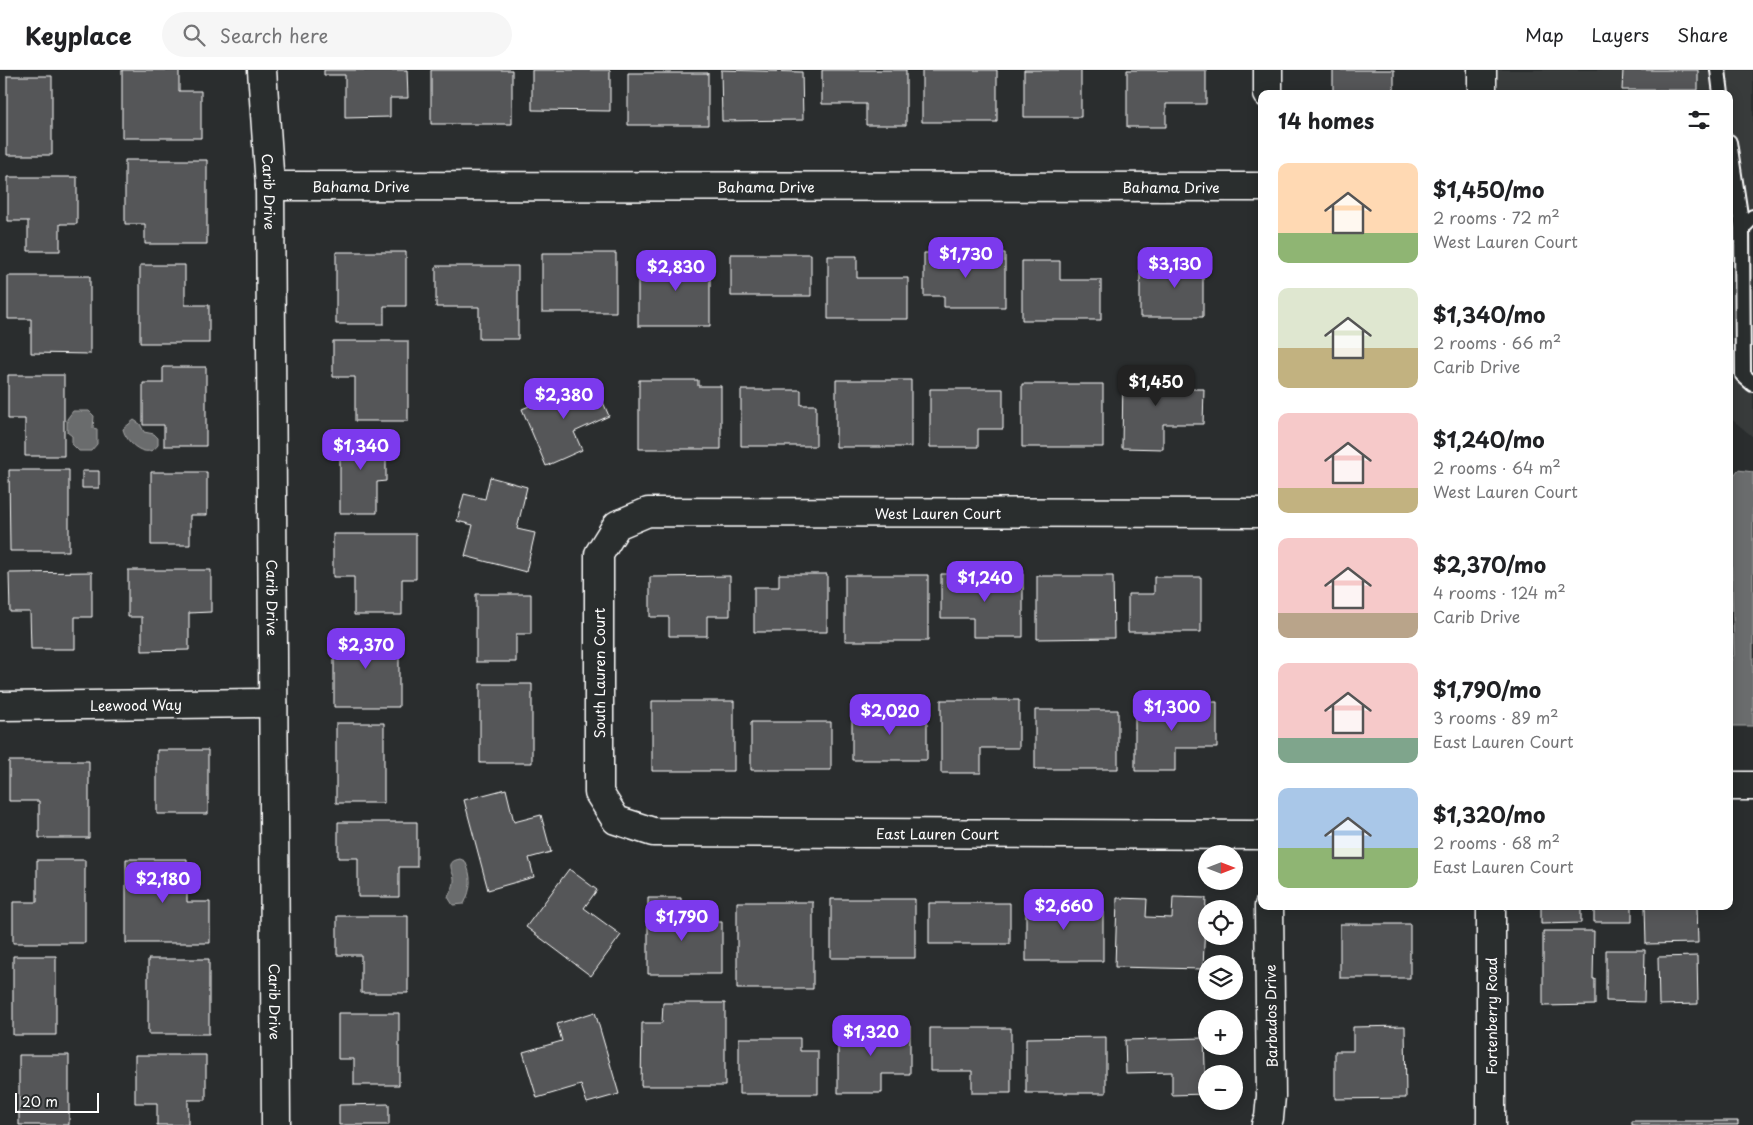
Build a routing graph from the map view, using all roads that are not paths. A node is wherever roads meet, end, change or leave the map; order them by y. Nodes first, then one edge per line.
1 (262, 70) edge
2 (1268, 70) edge
3 (1482, 70) edge
4 (1718, 70) edge
5 (1268, 90) edge
6 (1482, 90) edge
7 (1721, 90) edge
8 (1733, 168) edge
9 (270, 186) junction
10 (1258, 187) edge
11 (1753, 217) edge
12 (1742, 228) junction
13 (1753, 384) edge
14 (1258, 513) edge
15 (617, 525) joint
16 (273, 703) junction
17 (0, 706) edge
18 (1733, 786) edge
19 (1753, 786) edge
20 (616, 820) joint
21 (1258, 835) edge
22 (1270, 910) edge
23 (1491, 910) edge
24 (276, 1125) edge
25 (1266, 1125) edge
26 (1491, 1125) edge

1 - 9 street, Carib Drive
2 - 5 street
3 - 6 street
4 - 7 lane
8 - 12 lane
9 - 10 street, Bahama Drive
9 - 16 street, Carib Drive
11 - 12 lane
12 - 13 lane
14 - 15 street, West Lauren Court
15 - 20 street, South Lauren Court
16 - 17 street, Leewood Way
16 - 24 street, Carib Drive
18 - 19 street
20 - 21 street, East Lauren Court
22 - 25 street, Barbados Drive
23 - 26 street, Fortenberry Road

